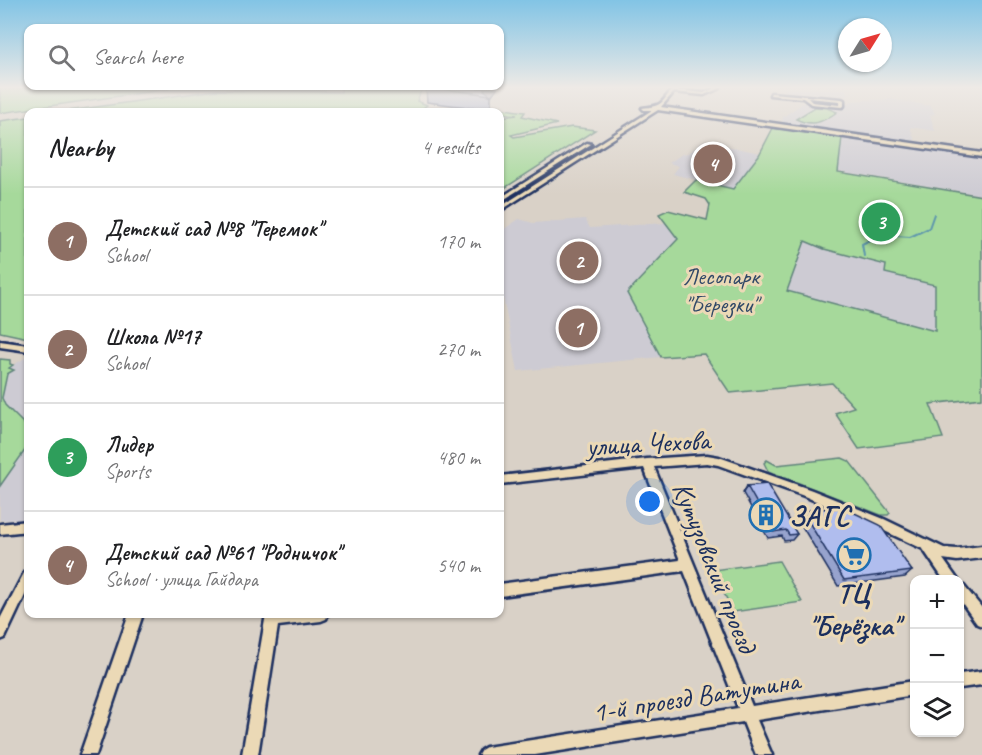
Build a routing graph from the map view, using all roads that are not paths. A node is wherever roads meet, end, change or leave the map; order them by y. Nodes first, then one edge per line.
1 (621, 123) edge
2 (628, 123) edge
3 (769, 123) edge
4 (631, 124) joint
5 (982, 155) edge
6 (504, 198) edge
7 (504, 206) edge
8 (0, 344) edge
9 (24, 347) edge
10 (647, 463) junction
11 (504, 480) edge
12 (24, 527) edge
13 (0, 530) edge
14 (927, 547) junction
15 (982, 552) edge
16 (688, 565) junction
17 (949, 575) edge
18 (24, 585) edge
19 (504, 589) edge
20 (964, 595) edge
21 (135, 618) edge
22 (272, 618) edge
23 (982, 619) edge
24 (0, 633) edge
25 (982, 678) edge
26 (964, 680) edge
27 (910, 689) edge
28 (748, 714) junction
29 (88, 755) edge
30 (250, 755) edge
31 (486, 755) edge
32 (764, 755) edge

1 - 6 street
2 - 4 street
3 - 5 street
4 - 7 street
8 - 9 street
10 - 11 street, улица Чехова
10 - 14 street, улица Чехова
10 - 16 street, Кутузовский проезд
12 - 13 street
14 - 15 street
14 - 17 street
16 - 19 street
16 - 28 street, Кутузовский проезд
18 - 24 street
20 - 23 street
21 - 29 street
22 - 30 street
25 - 26 street
27 - 28 street, 1-й проезд Ватутина
28 - 31 street, 1-й проезд Ватутина
28 - 32 street, Кутузовский проезд

